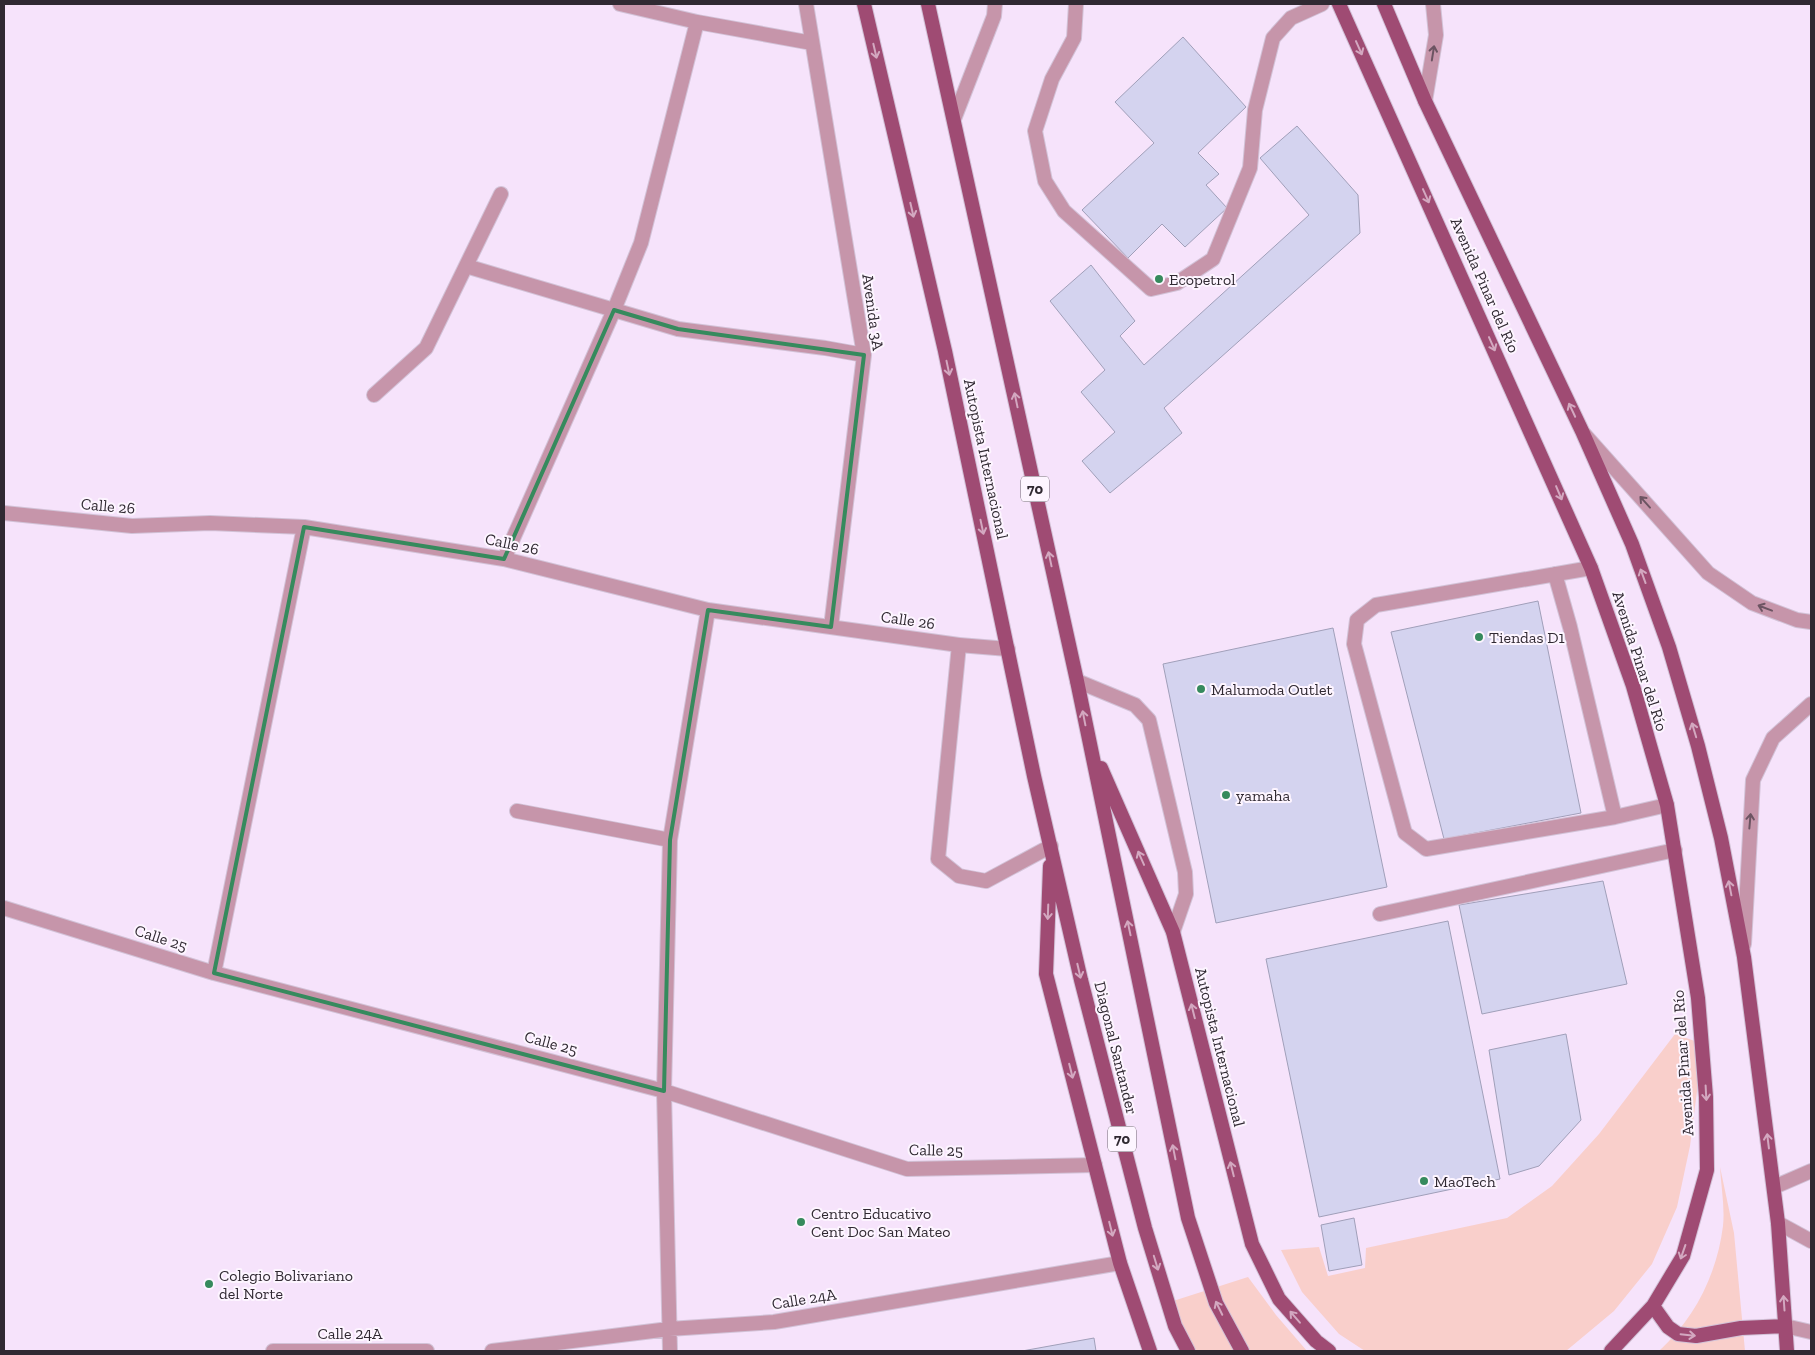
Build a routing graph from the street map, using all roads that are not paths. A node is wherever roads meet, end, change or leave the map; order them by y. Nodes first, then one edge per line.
1 (620, 4) edge
2 (806, 4) edge
3 (864, 4) edge
4 (928, 4) edge
5 (995, 4) edge
6 (1076, 4) edge
7 (1322, 4) edge
8 (1339, 4) edge
9 (1384, 4) edge
10 (1433, 4) edge
11 (697, 22) junction
12 (812, 43) junction
13 (1425, 101) junction
14 (954, 119) junction
15 (501, 194) dead end
16 (466, 266) junction
17 (614, 310) junction
18 (864, 355) junction
19 (374, 395) dead end
20 (1582, 432) junction
21 (4, 513) edge
22 (304, 527) junction
23 (504, 559) junction
24 (1591, 568) junction
25 (1555, 574) junction
26 (708, 610) junction
27 (1811, 622) edge
28 (831, 627) junction
29 (959, 645) junction
30 (1008, 649) junction
31 (1077, 681) junction
32 (1811, 704) edge
33 (1089, 741) junction
34 (1668, 805) junction
35 (517, 811) dead end
36 (1615, 817) junction
37 (670, 840) junction
38 (1051, 846) junction
39 (1675, 850) junction
40 (4, 908) edge
41 (1380, 914) dead end
42 (1068, 923) joint
43 (1173, 932) junction
44 (1744, 957) junction
45 (214, 973) junction
46 (1139, 976) joint
47 (664, 1091) junction
48 (1095, 1165) junction
49 (1811, 1171) edge
50 (1774, 1187) junction
51 (1778, 1223) junction
52 (1811, 1241) edge
53 (1120, 1263) junction
54 (1653, 1306) junction
55 (1785, 1326) junction
56 (669, 1329) junction
57 (1811, 1332) edge
58 (273, 1351) edge
59 (426, 1351) edge
60 (492, 1351) edge
61 (670, 1351) edge
62 (1150, 1351) edge
63 (1188, 1351) edge
64 (1242, 1351) edge
65 (1329, 1351) edge
66 (1611, 1351) edge
67 (1787, 1351) edge

1 - 11 street
2 - 12 street, Avenida 3A
3 -> 30 main road, Autopista Internacional / 70
4 - 14 main road, Autopista Internacional / 70
5 - 14 street
6 - 7 street
8 -> 24 main road, Avenida Pinar del Río
9 - 13 main road, Avenida Pinar del Río
13 -> 10 street
11 - 12 street
11 - 17 street
12 - 18 street, Avenida 3A
20 -> 13 main road, Avenida Pinar del Río
31 -> 14 main road, Autopista Internacional / 70
15 - 16 street
16 - 17 street
16 - 19 street
17 - 18 street
17 - 23 street
18 - 28 street, Avenida 3A
27 -> 20 street
44 -> 20 main road, Avenida Pinar del Río
21 - 22 street, Calle 26
22 - 23 street, Calle 26
22 - 45 street
23 - 26 street, Calle 26
24 - 25 street
24 - 34 main road, Avenida Pinar del Río
25 - 36 street
25 - 36 street
26 - 28 street, Calle 26
26 - 37 street
28 - 29 street, Calle 26
29 - 30 street, Calle 26
29 - 38 street
30 - 38 main road, Autopista Internacional / 70
33 -> 31 main road, Autopista Internacional / 70
31 - 43 street
44 -> 32 street
43 -> 33 main road, Autopista Internacional
46 -> 33 main road, Autopista Internacional / 70
34 - 36 street
34 - 39 main road, Avenida Pinar del Río
35 - 37 street
37 - 47 street
38 - 42 main road, Autopista Internacional / 70
38 -> 48 main road
39 - 41 street
39 -> 54 main road, Avenida Pinar del Río
40 - 45 street, Calle 25
42 -> 63 main road, Diagonal Santander / 70
65 -> 43 main road, Autopista Internacional
50 -> 44 main road, Avenida Pinar del Río
45 - 47 street, Calle 25
64 -> 46 main road, Diagonal Santander / 70
47 - 48 street, Calle 25
47 - 56 street
48 -> 53 main road
49 - 50 street
50 - 51 main road, Avenida Pinar del Río
51 - 52 street
55 -> 51 main road, Avenida Pinar del Río
53 - 56 street, Calle 24A
53 - 62 main road
54 -> 55 main road
54 - 66 main road, Avenida Pinar del Río
55 - 57 street
55 - 67 main road, Avenida Pinar del Río
56 - 60 street, Calle 24A
56 - 61 street
58 - 59 street, Calle 24A

